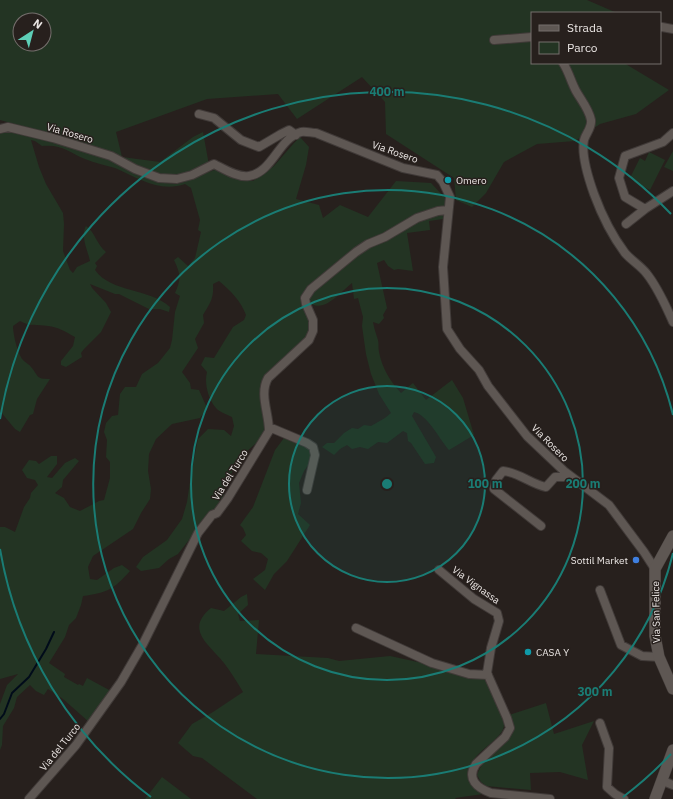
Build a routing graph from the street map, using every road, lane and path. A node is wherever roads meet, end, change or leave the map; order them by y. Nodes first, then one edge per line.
1 (662, 27) dead end
2 (673, 29) edge
3 (531, 38) edge
4 (494, 40) dead end
5 (564, 64) edge
6 (198, 114) dead end
7 (0, 129) edge
8 (673, 132) edge
9 (296, 135) junction
10 (673, 191) edge
11 (645, 209) junction
12 (448, 210) junction
13 (619, 228) junction
14 (673, 322) edge
15 (269, 427) junction
16 (568, 474) junction
17 (307, 490) dead end
18 (541, 526) dead end
19 (673, 536) edge
20 (655, 569) junction
21 (439, 570) dead end
22 (600, 590) dead end
23 (356, 628) dead end
24 (659, 657) junction
25 (488, 675) junction
26 (673, 689) edge
27 (600, 723) dead end
28 (673, 750) edge
29 (668, 783) edge
30 (522, 797) edge
31 (29, 799) edge
32 (550, 799) edge
33 (624, 799) edge
34 (655, 799) edge

1 - 2 street
3 - 4 street
5 - 13 street
6 - 9 street
7 - 9 street, Via Rosero
8 - 11 street
9 - 12 street, Via Rosero
10 - 11 street
11 - 13 street
12 - 15 street
12 - 16 street, Via Rosero
13 - 14 street
15 - 17 street
15 - 31 street, Via del Turco
16 - 18 street
16 - 20 street, Via Rosero
19 - 20 street, Via San Felice
20 - 24 street, Via San Felice
21 - 25 street, Via Vignassa
22 - 24 street
23 - 25 street
24 - 26 street, Via San Felice
25 - 30 street
27 - 33 street
28 - 29 street
29 - 34 street
30 - 32 street

